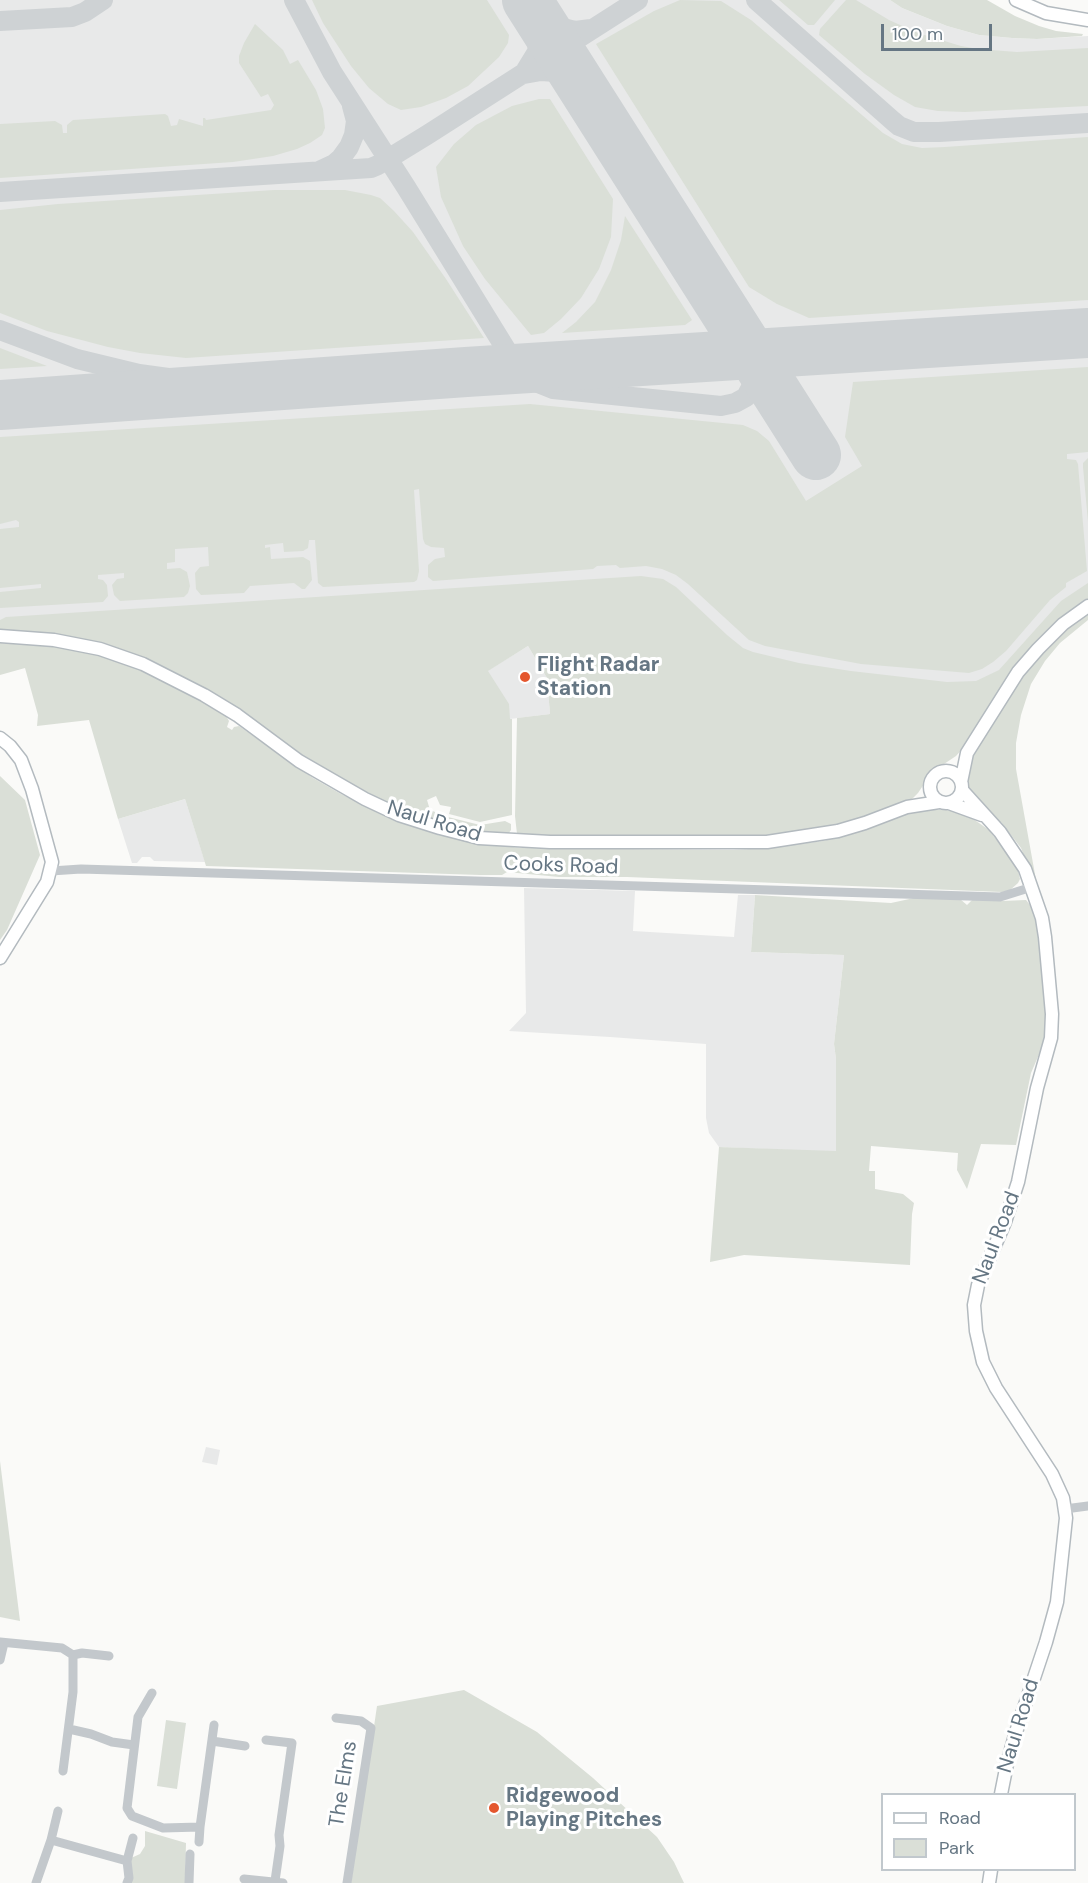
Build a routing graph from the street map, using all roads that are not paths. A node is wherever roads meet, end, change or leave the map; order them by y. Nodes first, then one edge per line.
1 (1016, 0) edge
2 (1088, 20) edge
3 (1088, 606) edge
4 (0, 636) edge
5 (0, 738) edge
6 (967, 753) junction
7 (946, 772) junction
8 (933, 779) junction
9 (962, 786) junction
10 (944, 802) junction
11 (907, 807) junction
12 (983, 815) junction
13 (51, 871) junction
14 (1032, 886) junction
15 (0, 958) edge
16 (1088, 1506) edge
17 (1065, 1509) junction
18 (2, 1642) edge
19 (73, 1655) junction
20 (109, 1656) dead end
21 (0, 1660) edge
22 (152, 1693) dead end
23 (336, 1718) dead end
24 (214, 1725) dead end
25 (69, 1729) junction
26 (294, 1732) dead end
27 (266, 1740) dead end
28 (212, 1741) junction
29 (292, 1743) junction
30 (134, 1745) junction
31 (245, 1746) dead end
32 (63, 1771) dead end
33 (1001, 1793) edge
34 (58, 1811) dead end
35 (200, 1827) junction
36 (133, 1838) dead end
37 (51, 1840) junction
38 (199, 1842) dead end
39 (190, 1854) dead end
40 (127, 1861) junction
41 (244, 1879) dead end
42 (279, 1882) edge
43 (36, 1883) edge
44 (127, 1883) edge
45 (189, 1883) edge
46 (347, 1883) edge

1 - 2 main road
3 - 6 main road
4 - 11 main road, Naul Road
5 - 13 main road
6 - 7 main road
6 - 9 main road
7 - 8 main road
7 - 9 main road
8 - 10 main road
8 - 11 main road, Naul Road
9 - 10 main road
9 - 12 main road, Naul Road
10 - 11 main road, Naul Road
10 - 12 main road, Naul Road
12 - 14 main road, Naul Road
13 - 14 street, Cooks Road
13 - 15 main road
14 - 17 main road, Naul Road
16 - 17 street
17 - 33 main road, Naul Road
18 - 19 street
18 - 21 street
19 - 20 street
19 - 25 street
22 - 30 street
23 - 46 street, The Elms
24 - 28 street
25 - 30 street
25 - 32 street
26 - 29 street
27 - 29 street
28 - 31 street
28 - 35 street
29 - 42 street
30 - 35 street
34 - 37 street
35 - 38 street
36 - 40 street
37 - 40 street
37 - 43 street
39 - 45 street
40 - 44 street
41 - 42 street

